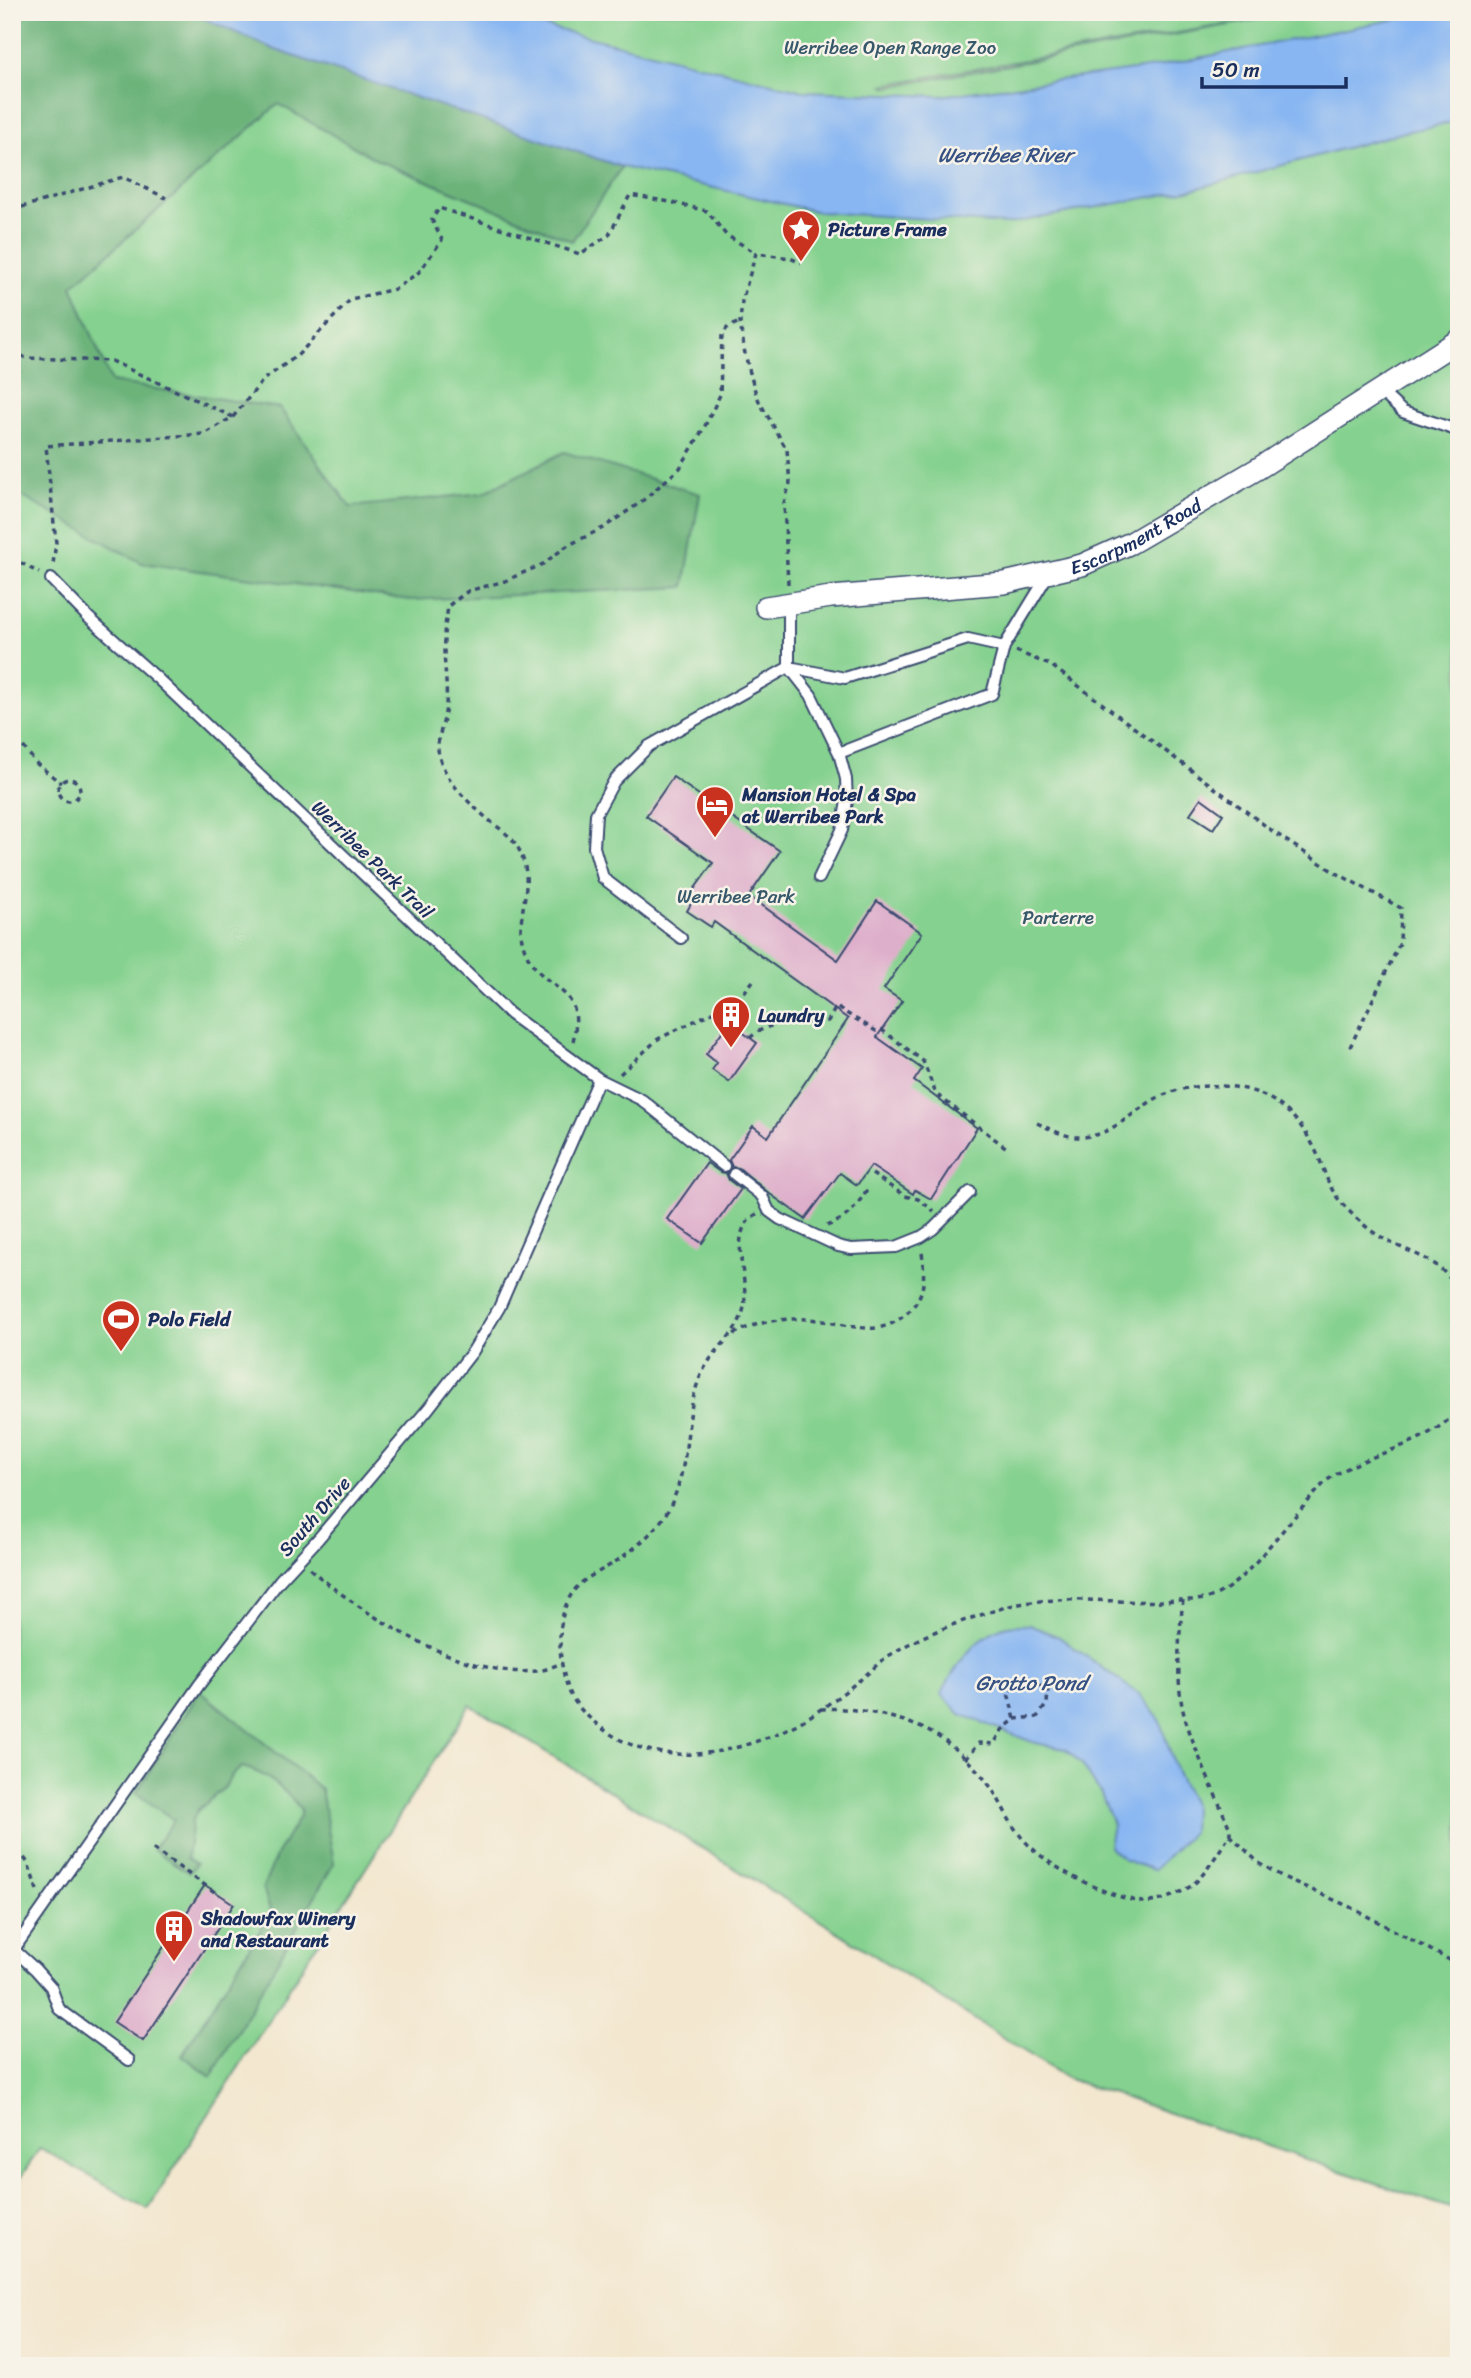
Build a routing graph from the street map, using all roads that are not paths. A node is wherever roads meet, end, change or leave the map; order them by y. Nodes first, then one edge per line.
1 (1459, 340) edge
2 (1380, 391) junction
3 (1459, 431) edge
4 (1049, 573) junction
5 (51, 579) road end
6 (789, 604) junction
7 (766, 607) dead end
8 (1004, 647) junction
9 (789, 667) junction
10 (839, 753) junction
11 (820, 878) dead end
12 (681, 938) dead end
13 (599, 1079) junction
14 (724, 1166) dead end
15 (734, 1174) dead end
16 (970, 1192) dead end
17 (13, 1951) edge
18 (129, 2060) dead end

1 - 2 street, Escarpment Road
2 - 3 lane
2 - 4 street, Escarpment Road
4 - 6 street, Escarpment Road
4 - 8 lane
5 - 13 lane, Werribee Park Trail
6 - 7 street, Escarpment Road
6 - 9 lane
8 - 9 lane
8 - 10 lane
9 - 10 lane
9 - 12 lane
10 - 11 lane
13 - 14 lane, Werribee Park Trail
13 - 17 lane, South Drive
15 - 16 lane
17 - 18 lane

